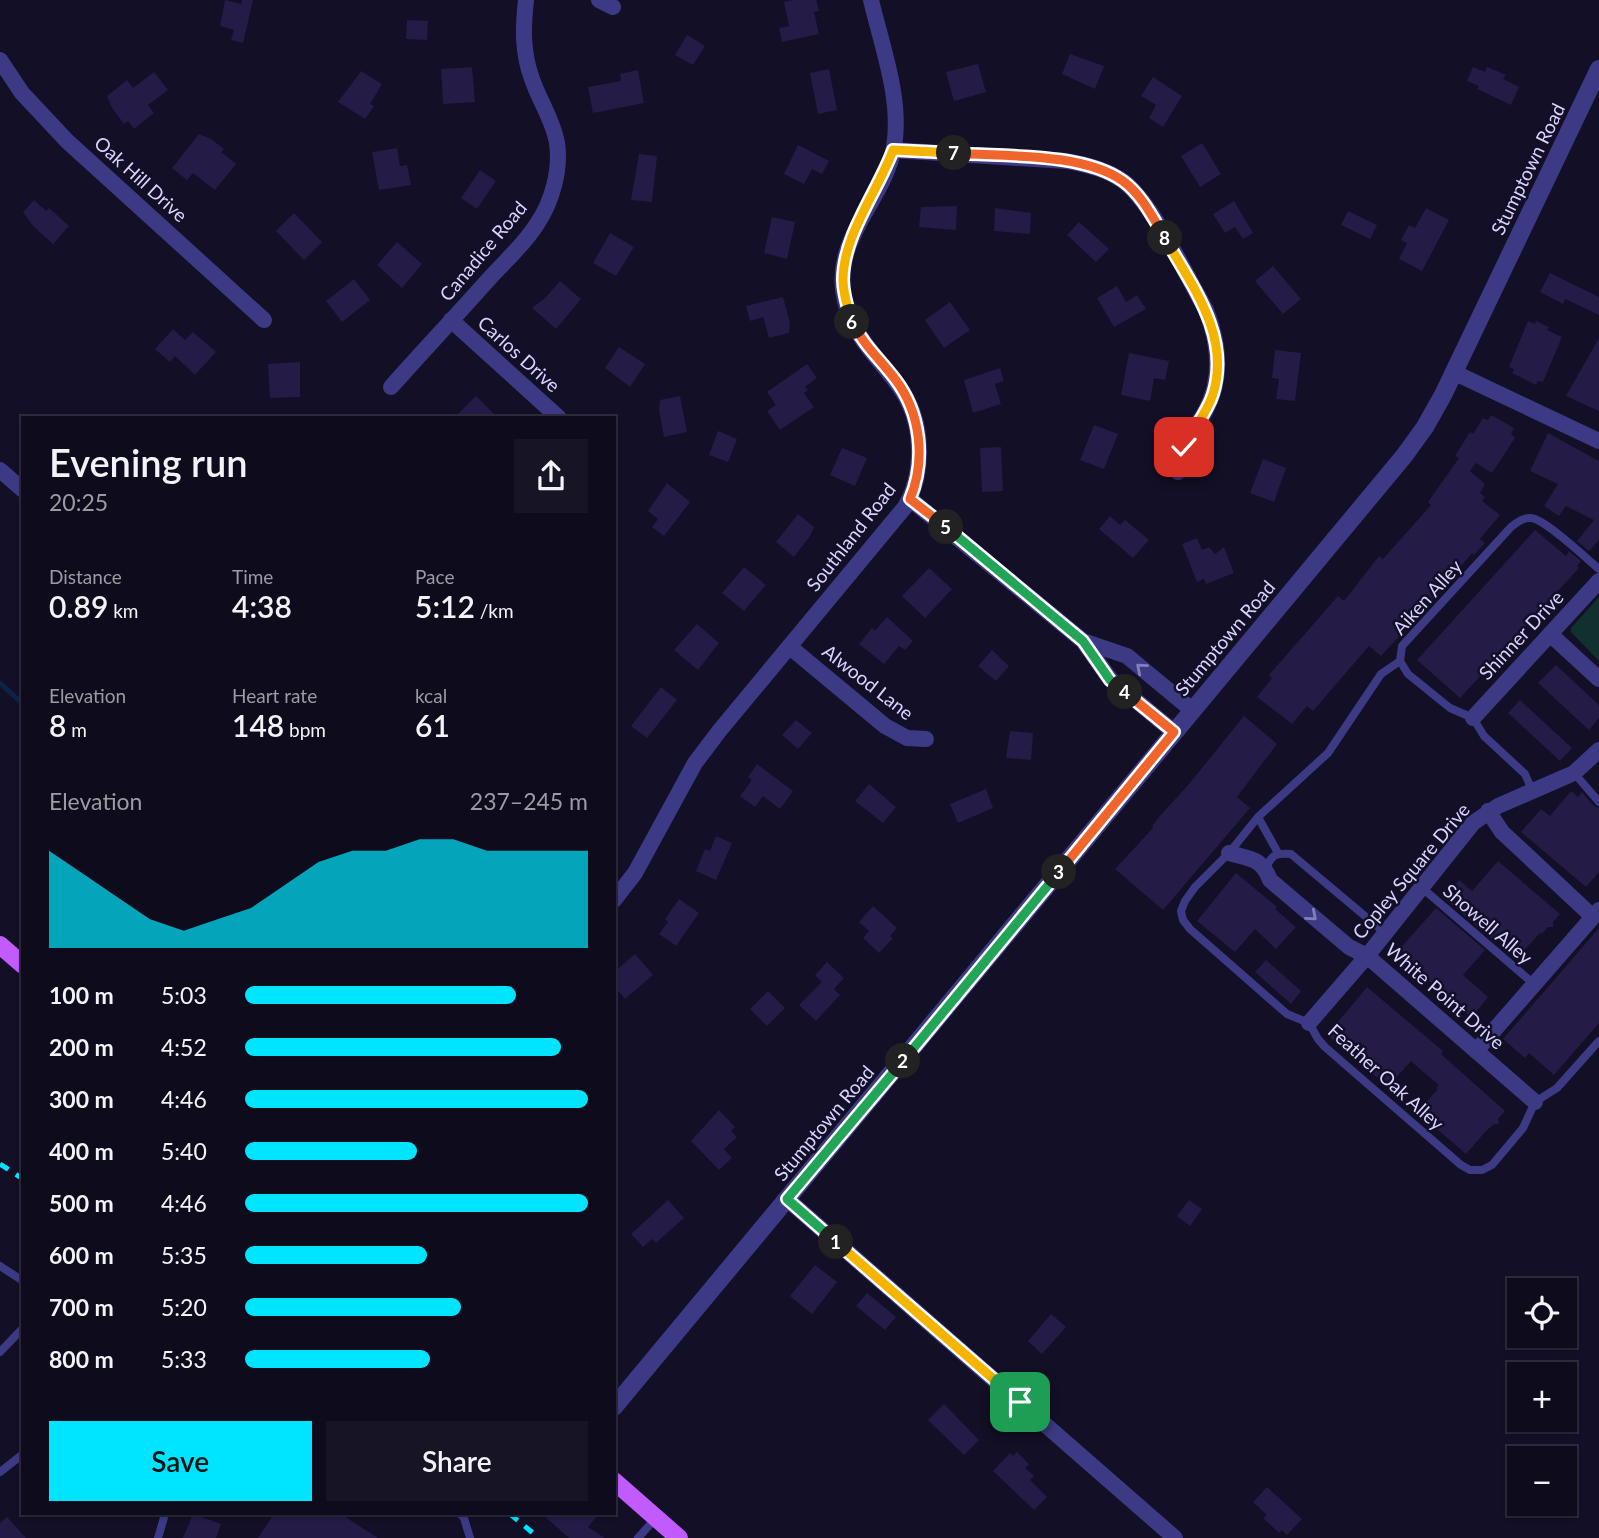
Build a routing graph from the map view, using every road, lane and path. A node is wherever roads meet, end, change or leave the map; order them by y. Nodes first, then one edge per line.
1 (526, 0) edge
2 (871, 0) edge
3 (0, 61) edge
4 (1599, 69) edge
5 (893, 150) junction
6 (264, 320) dead end
7 (452, 320) junction
8 (1453, 372) junction
9 (391, 387) dead end
10 (557, 416) edge
11 (1599, 441) edge
12 (0, 470) edge
13 (1178, 472) dead end
14 (21, 488) edge
15 (910, 499) junction
16 (1599, 569) edge
17 (1599, 581) edge
18 (1550, 634) junction
19 (1083, 641) junction
20 (790, 647) junction
21 (1400, 661) junction
22 (1599, 679) edge
23 (1192, 710) junction
24 (1473, 718) junction
25 (1174, 732) junction
26 (926, 739) dead end
27 (1599, 750) edge
28 (1574, 773) junction
29 (1532, 790) junction
30 (1599, 802) edge
31 (1488, 811) junction
32 (1258, 817) junction
33 (1229, 853) junction
34 (1278, 853) junction
35 (1266, 868) junction
36 (1422, 887) junction
37 (616, 898) edge
38 (1596, 913) edge
39 (1384, 932) junction
40 (0, 945) edge
41 (1367, 956) junction
42 (21, 963) edge
43 (1534, 984) junction
44 (1309, 1023) junction
45 (1599, 1041) edge
46 (1476, 1051) junction
47 (1535, 1102) junction
48 (787, 1199) junction
49 (0, 1266) edge
50 (21, 1280) edge
51 (21, 1330) edge
52 (0, 1351) edge
53 (616, 1404) edge
54 (21, 1456) edge
55 (0, 1472) edge
56 (616, 1483) edge
57 (165, 1515) edge
58 (461, 1515) edge
59 (656, 1518) junction
60 (158, 1538) edge
61 (470, 1538) edge
62 (638, 1538) edge
63 (679, 1538) edge
64 (1175, 1538) edge

1 - 7 street, Canadice Road
2 - 5 street, Southland Road
3 - 6 street, Oak Hill Drive
4 - 8 street, Stumptown Road
5 - 13 street
5 - 15 street, Southland Road
7 - 9 street, Canadice Road
7 - 10 street, Carlos Drive
8 - 11 street
8 - 23 street, Stumptown Road
12 - 14 street
15 - 19 street
15 - 20 street, Southland Road
16 - 21 lane, Aiken Alley
17 - 18 street, Shinner Drive
18 - 22 street
18 - 24 street, Shinner Drive
23 -> 19 street
19 - 25 street
20 - 26 street, Alwood Lane
20 - 37 street, Southland Road
21 - 24 lane, Aiken Alley
21 - 32 lane, Feather Oak Alley
23 - 25 street, Stumptown Road
24 - 29 lane, Aiken Alley
25 - 48 street, Stumptown Road
27 - 28 street, Copley Square Drive
28 - 29 street, Copley Square Drive
28 - 30 lane
29 - 31 street, Copley Square Drive
31 - 36 street, Copley Square Drive
31 - 38 street
32 - 33 lane, Feather Oak Alley
32 - 34 lane
33 - 35 street, White Point Drive
33 - 44 lane, Feather Oak Alley
34 - 35 lane
34 - 39 lane, White Point Drive
35 -> 41 street, White Point Drive
36 - 39 street, Copley Square Drive
36 - 43 lane, Showell Alley
38 - 43 street
39 - 41 street, Copley Square Drive
40 - 42 main road
41 - 44 street, Copley Square Drive
41 - 46 street, White Point Drive
43 - 46 street
44 - 47 lane, Feather Oak Alley
45 - 47 lane
46 - 47 street, White Point Drive
48 - 53 street, Stumptown Road
48 - 64 street
49 - 50 lane
51 - 52 lane
54 - 55 lane
56 - 59 main road
57 - 60 lane
58 - 61 lane
59 - 62 lane
59 - 63 main road

